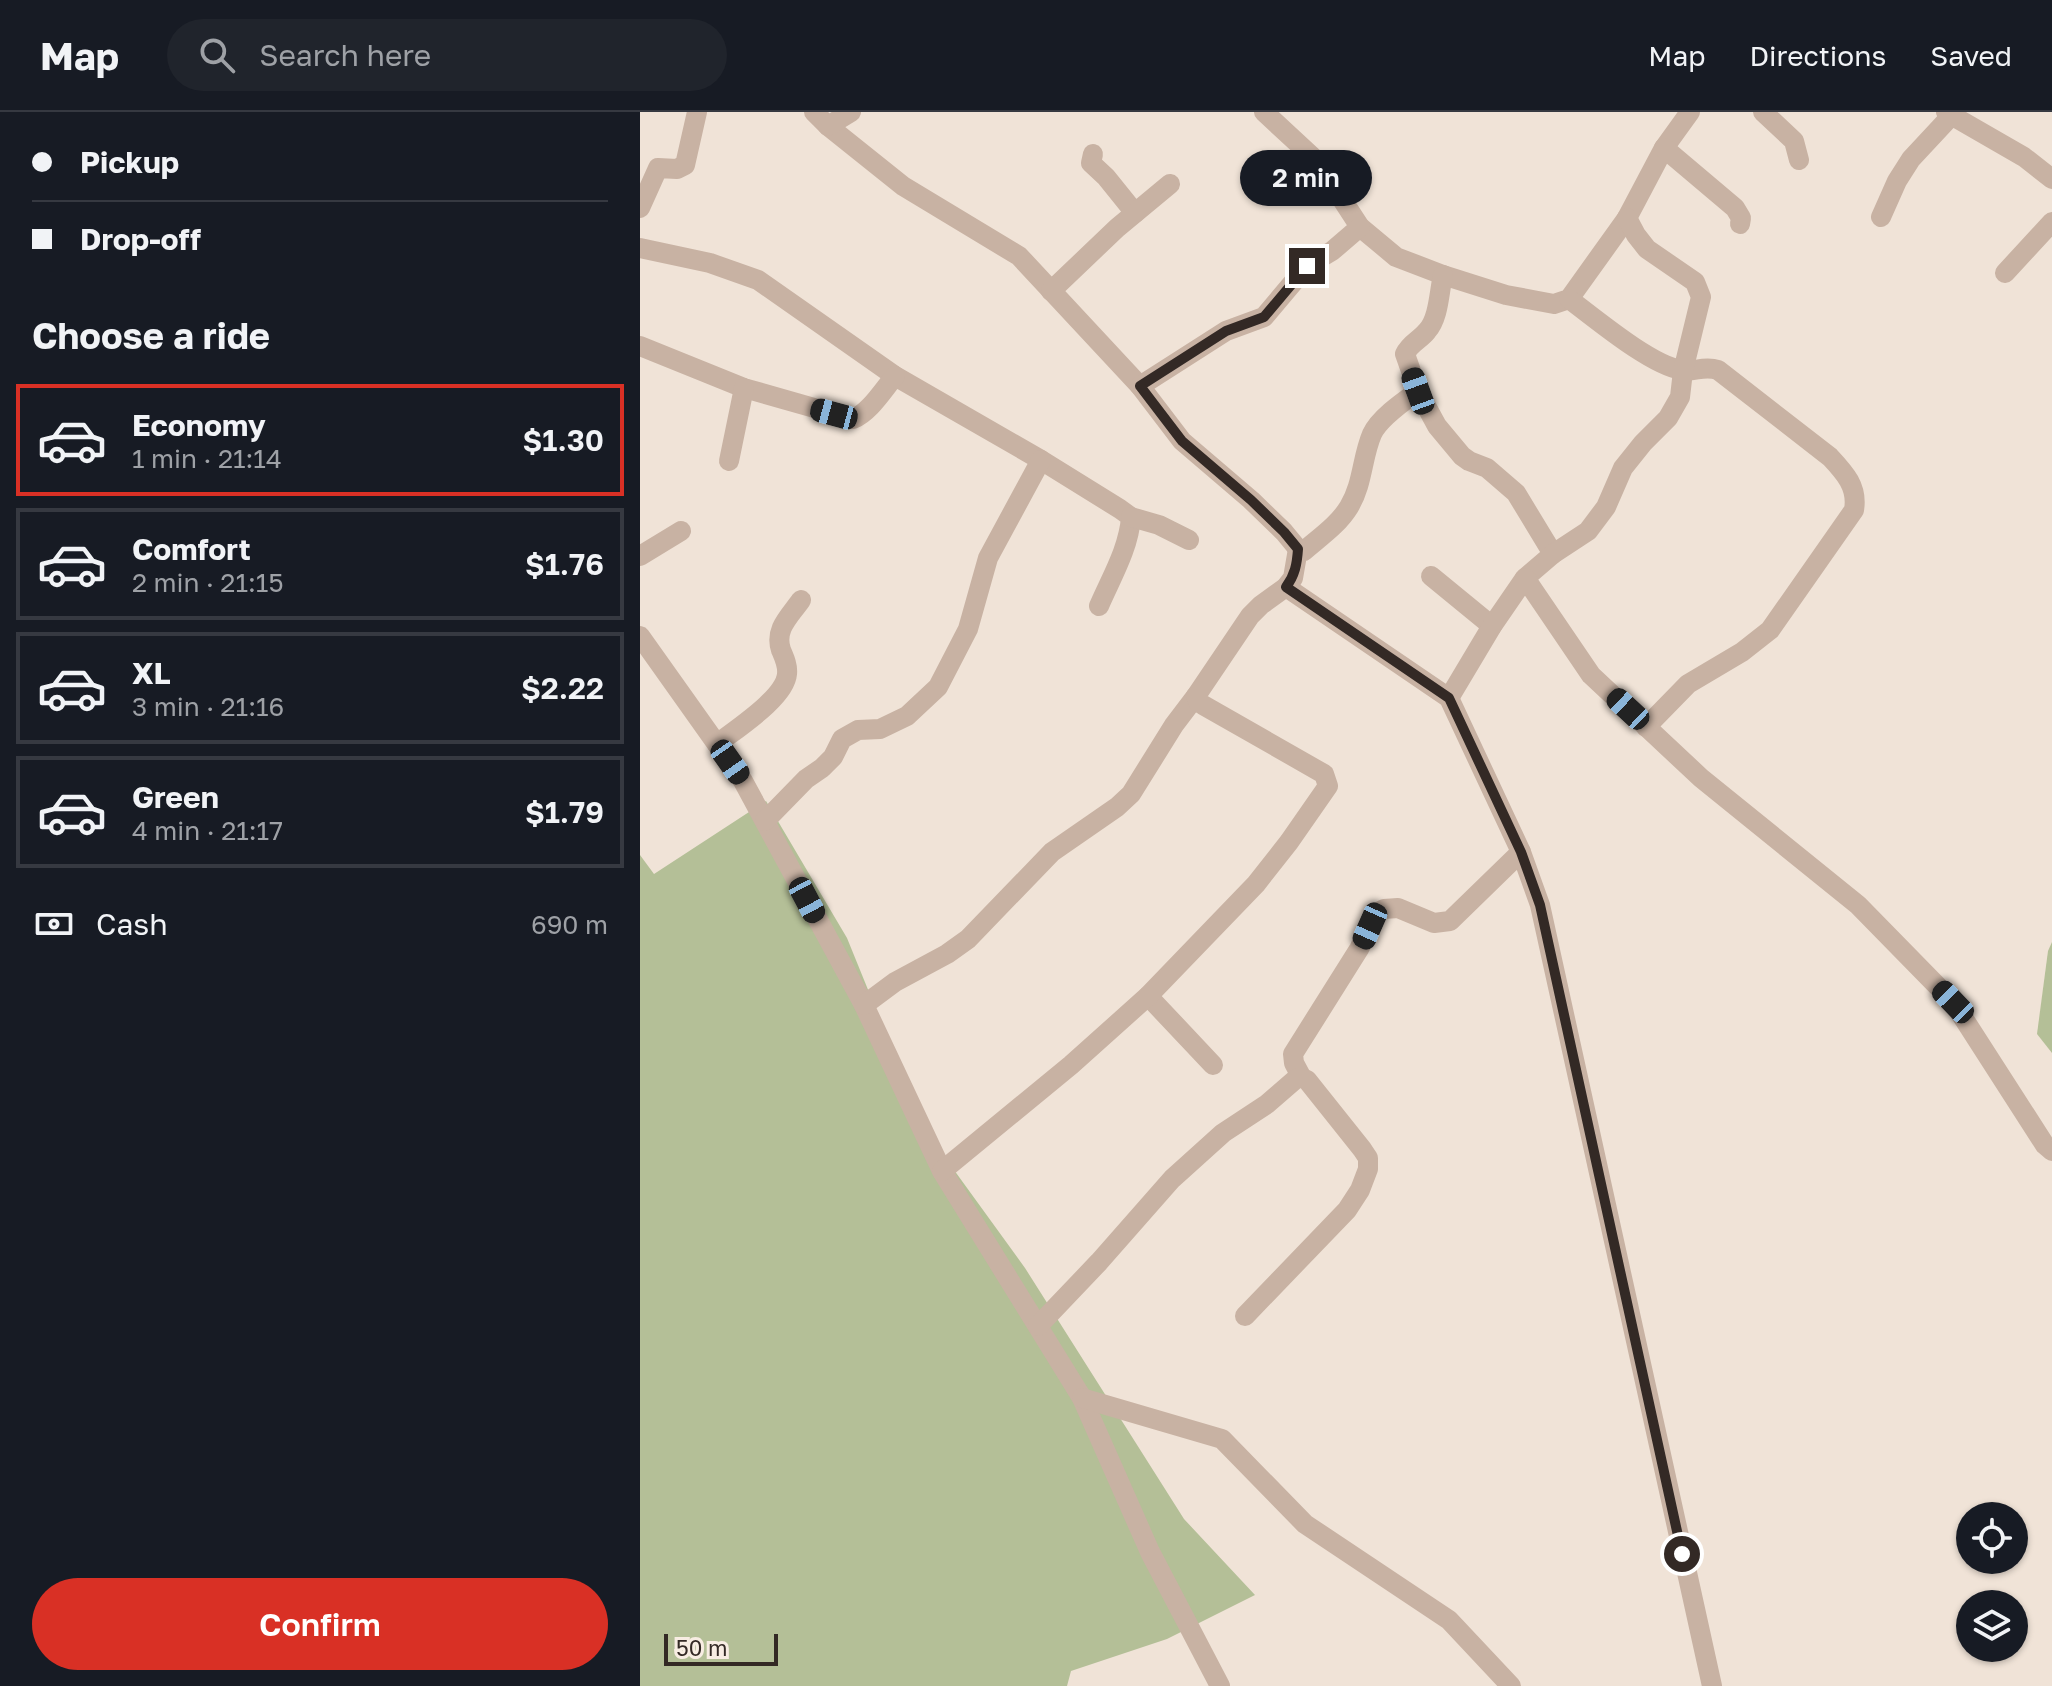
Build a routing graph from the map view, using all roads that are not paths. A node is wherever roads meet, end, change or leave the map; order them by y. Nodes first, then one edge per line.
1 (697, 112) edge
2 (851, 112) edge
3 (1264, 112) edge
4 (1690, 112) edge
5 (1763, 112) edge
6 (1949, 114) edge
7 (821, 119) edge
8 (1664, 148) junction
9 (1093, 154) dead end
10 (1799, 160) dead end
11 (649, 165) edge
12 (2052, 179) edge
13 (1170, 184) dead end
14 (640, 208) edge
15 (1135, 213) junction
16 (1881, 217) dead end
17 (1627, 218) junction
18 (2052, 222) edge
19 (1740, 224) dead end
20 (1360, 227) junction
21 (640, 248) edge
22 (2005, 273) dead end
23 (1443, 275) junction
24 (1051, 291) junction
25 (1569, 299) junction
26 (640, 346) edge
27 (1683, 371) junction
28 (895, 376) junction
29 (1140, 386) junction
30 (744, 388) junction
31 (1418, 391) junction
32 (1041, 460) junction
33 (729, 461) dead end
34 (1131, 517) junction
35 (681, 531) dead end
36 (1189, 540) dead end
37 (1298, 549) junction
38 (1553, 554) junction
39 (640, 556) edge
40 (1431, 576) dead end
41 (1525, 578) junction
42 (1286, 587) junction
43 (801, 600) dead end
44 (1099, 606) dead end
45 (1492, 626) junction
46 (640, 636) edge
47 (1196, 696) junction
48 (1449, 698) junction
49 (1646, 727) junction
50 (717, 744) junction
51 (765, 821) junction
52 (1521, 852) junction
53 (1148, 996) junction
54 (864, 1005) junction
55 (1213, 1065) dead end
56 (1302, 1078) junction
57 (2052, 1151) edge
58 (942, 1171) junction
59 (1245, 1316) dead end
60 (1038, 1326) junction
61 (1082, 1398) junction
62 (1220, 1686) edge
63 (1511, 1686) edge
64 (1712, 1686) edge

1 - 11 street
2 - 7 street
3 - 20 street
4 - 8 street
5 - 10 street
6 - 12 street
6 - 16 street
7 - 24 street
8 - 17 street
8 - 19 street
9 - 15 street
11 - 14 street
13 - 15 street
15 - 24 street
17 - 25 street
17 - 27 street
18 - 22 street
20 - 23 street
20 - 29 street
21 - 28 street
23 - 25 street
23 - 31 street
24 - 29 street
25 - 27 street
26 - 30 street
27 - 38 street
27 - 49 street
28 - 30 street
28 - 32 street
29 - 37 street
30 - 33 street
31 - 37 street
31 - 38 street
32 - 34 street
32 - 51 street
34 - 36 street
34 - 44 street
35 - 39 street
37 - 42 street
38 - 41 street
40 - 45 street
41 - 45 street
41 - 49 street
42 - 47 street
42 - 48 street
43 - 50 street
45 - 48 street
46 - 50 street
47 - 53 street
47 - 54 street
48 - 52 street
49 - 57 street
50 - 51 street
51 - 54 street
52 - 56 street
52 - 64 street
53 - 55 street
53 - 58 street
54 - 58 street
56 - 59 street
56 - 60 street
58 - 60 street
60 - 61 street
61 - 62 street
61 - 63 street

